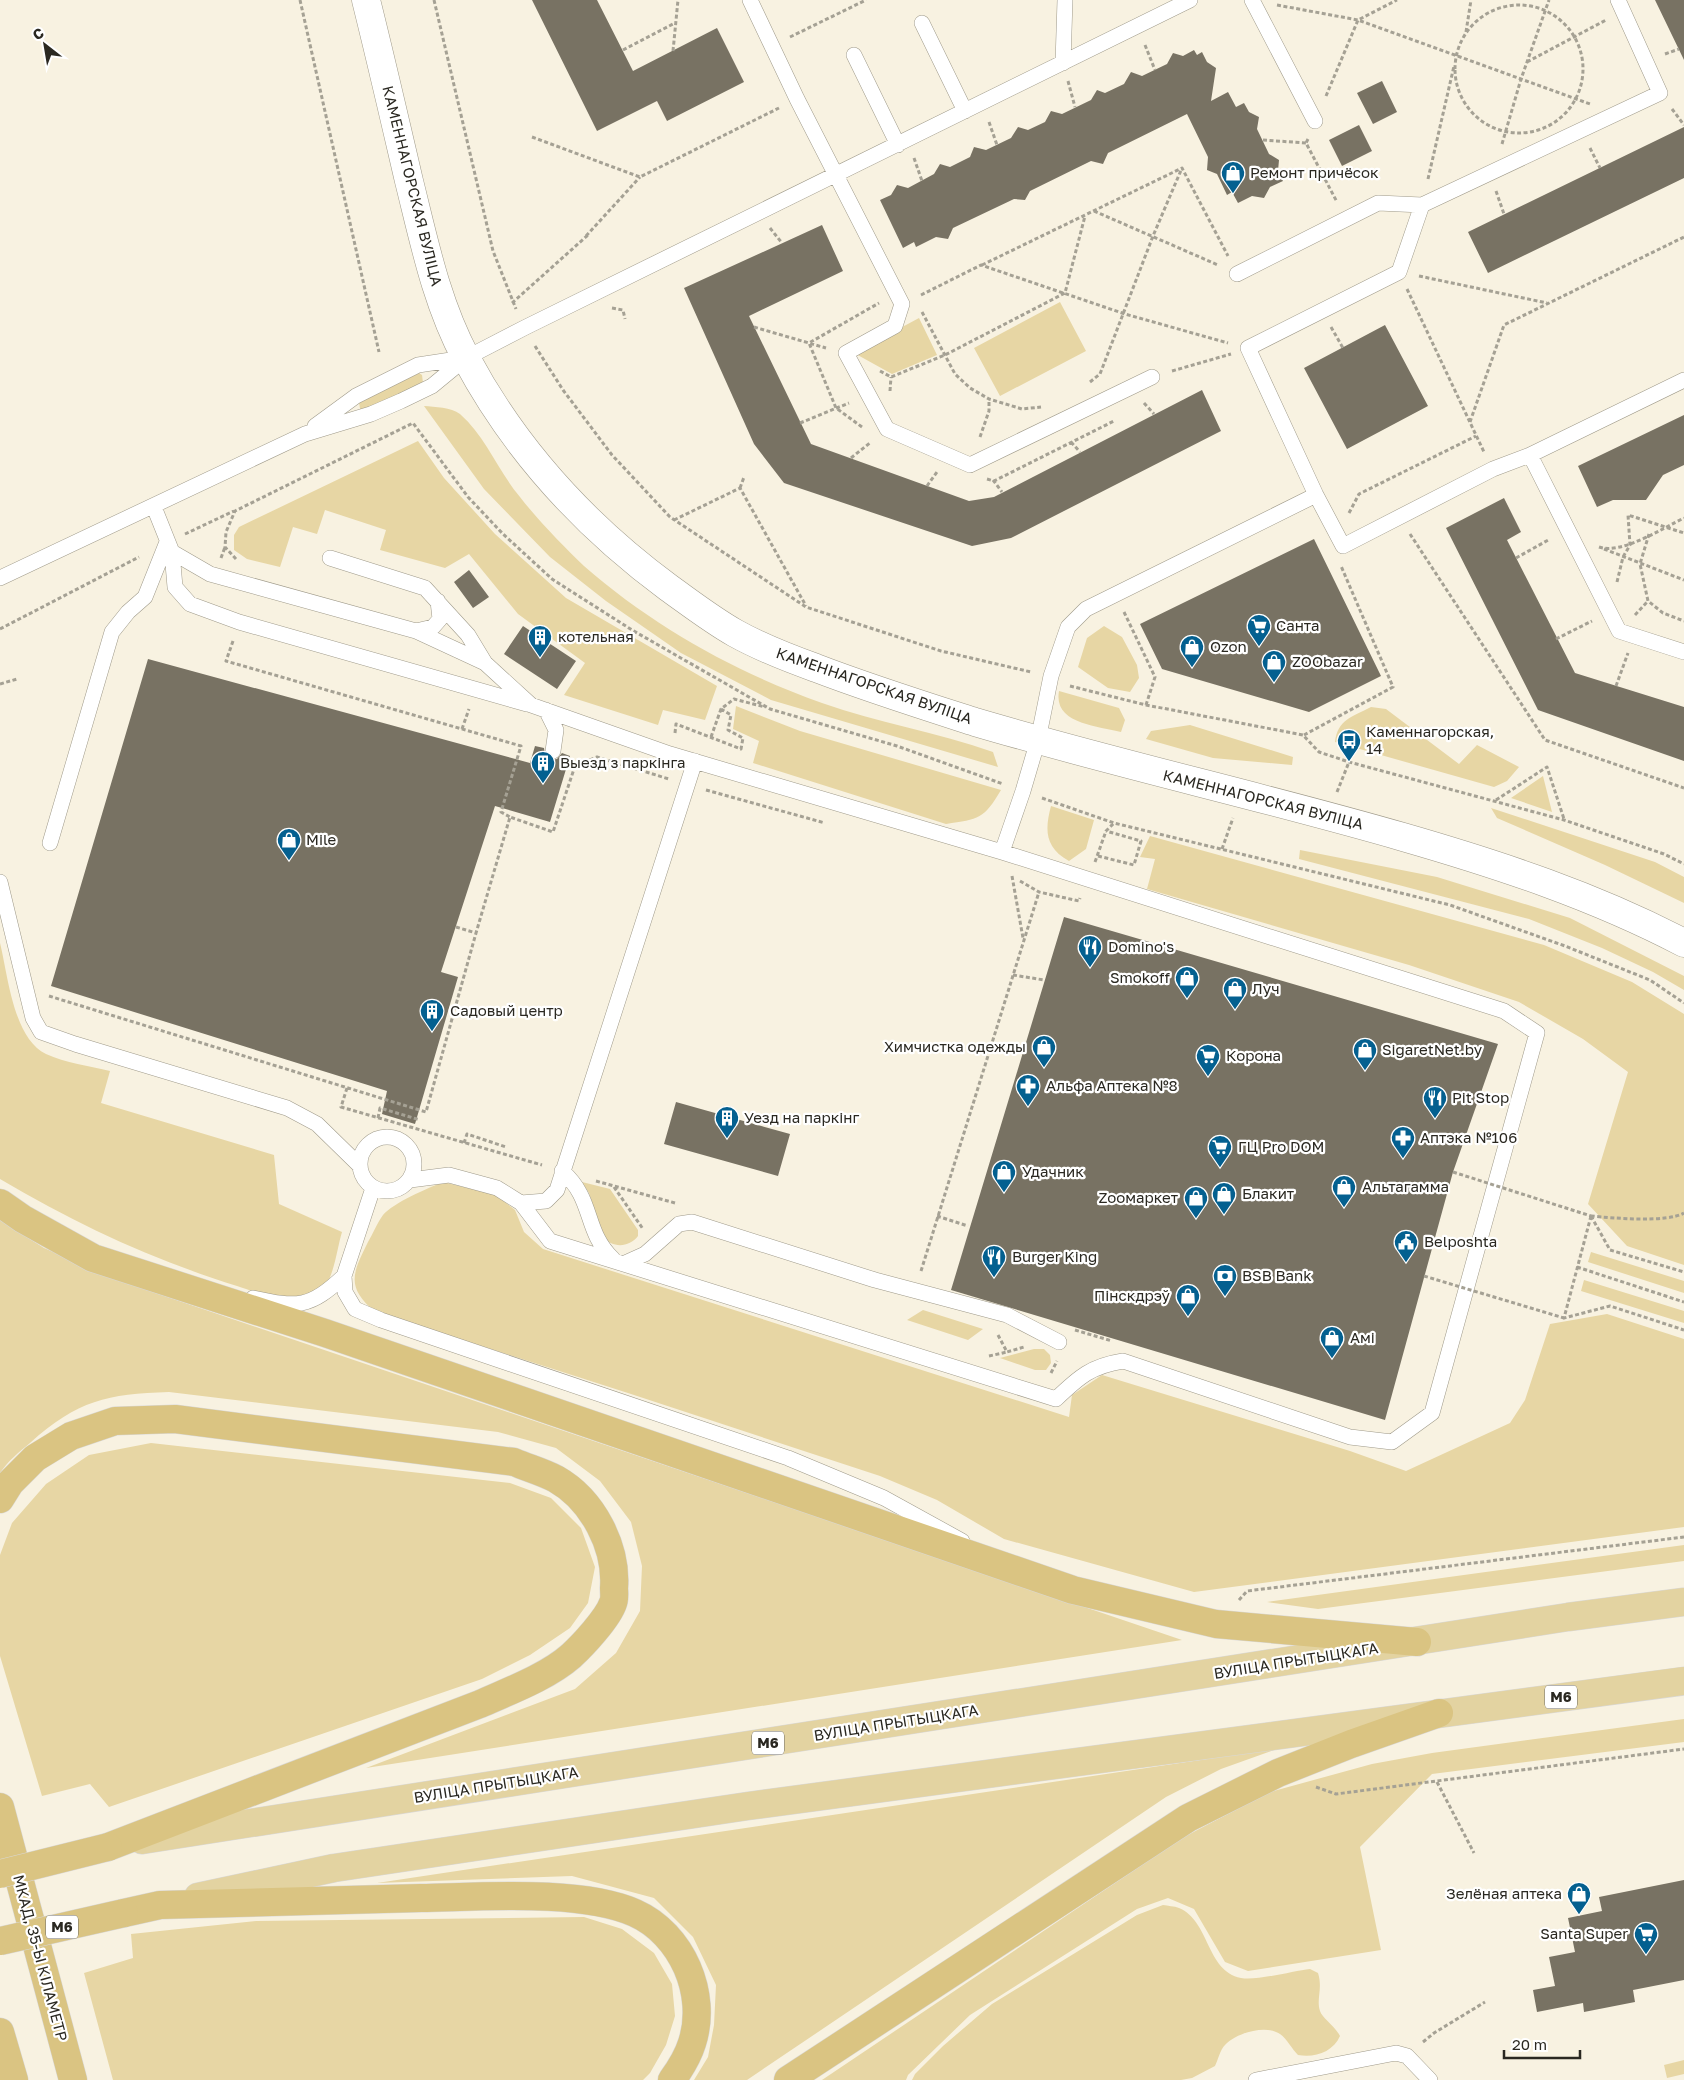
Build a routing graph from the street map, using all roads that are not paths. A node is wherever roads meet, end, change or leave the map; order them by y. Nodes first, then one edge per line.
1 (366, 0) edge
2 (750, 0) edge
3 (1065, 0) edge
4 (1190, 0) edge
5 (1252, 0) edge
6 (1620, 6) edge
7 (922, 23) dead end
8 (854, 55) dead end
9 (1063, 63) junction
10 (965, 111) junction
11 (1315, 121) dead end
12 (898, 145) junction
13 (835, 175) junction
14 (1422, 205) junction
15 (1237, 274) road end
16 (466, 358) junction
17 (1152, 378) road end
18 (1684, 380) edge
19 (305, 434) junction
20 (1530, 455) junction
21 (1316, 494) junction
22 (154, 507) junction
23 (170, 547) junction
24 (330, 558) dead end
25 (0, 578) edge
26 (438, 600) junction
27 (416, 631) junction
28 (1684, 652) edge
29 (485, 663) junction
30 (538, 708) junction
31 (1038, 740) junction
32 (553, 751) dead end
33 (695, 761) junction
34 (50, 843) dead end
35 (1002, 852) junction
36 (0, 882) edge
37 (1684, 943) edge
38 (360, 1165) junction
39 (562, 1171) junction
40 (410, 1180) junction
41 (373, 1188) junction
42 (0, 1203) edge
43 (521, 1203) junction
44 (619, 1261) junction
45 (144, 1274) junction
46 (344, 1276) junction
47 (1057, 1348) road end
48 (0, 1498) edge
49 (1014, 1570) junction
50 (1684, 1602) edge
51 (1417, 1642) junction
52 (1684, 1681) edge
53 (1439, 1713) junction
54 (0, 1807) edge
55 (113, 1845) junction
56 (0, 1874) edge
57 (160, 1905) junction
58 (0, 1941) edge
59 (0, 2032) edge
60 (14, 2080) edge
61 (73, 2080) edge
62 (672, 2080) edge
63 (788, 2080) edge
64 (1256, 2080) edge
65 (1430, 2080) edge

1 - 16 main road, КАМЕННАГОРСКАЯ ВУЛІЦА
2 - 13 lane
3 - 9 lane
4 - 9 lane
5 - 11 lane
6 - 14 lane
7 - 10 lane
8 - 12 lane
9 - 10 lane
10 - 12 lane
12 - 13 lane
13 - 16 lane
13 - 17 lane
14 - 15 lane
14 - 21 lane
16 - 19 lane
16 - 19 lane
16 - 31 main road, КАМЕННАГОРСКАЯ ВУЛІЦА
18 - 20 lane
19 - 22 lane
20 - 21 lane
20 - 28 lane
21 - 31 lane
22 - 23 lane
22 - 25 lane
23 - 27 lane
23 - 30 lane
23 - 34 lane
24 - 26 lane
26 - 27 lane
26 - 29 lane
27 - 29 lane
29 - 30 lane
30 - 32 lane
30 - 33 lane
31 - 35 lane
31 - 37 main road, КАМЕННАГОРСКАЯ ВУЛІЦА
33 - 35 lane
33 - 39 lane
35 - 44 lane
36 - 38 lane
38 - 40 lane
38 - 41 lane
39 - 43 lane
39 - 44 lane
40 - 41 lane
40 - 43 lane
41 - 46 lane
42 - 45 highway
43 - 44 lane
44 - 47 lane
45 - 46 lane
45 - 49 highway
46 - 49 lane
48 - 55 highway
49 - 51 highway
50 - 51 main road, ВУЛІЦА ПРЫТЫЦКАГА / М6
51 - 55 main road, ВУЛІЦА ПРЫТЫЦКАГА / М6
52 - 53 main road, М6
53 - 57 main road, М6
53 - 63 highway
54 - 61 highway, МКАД, 35-Ы КІЛАМЕТР
55 - 56 highway, М6, bridge
57 - 58 highway, М6, bridge
57 - 62 highway
59 - 60 highway
64 - 65 lane

